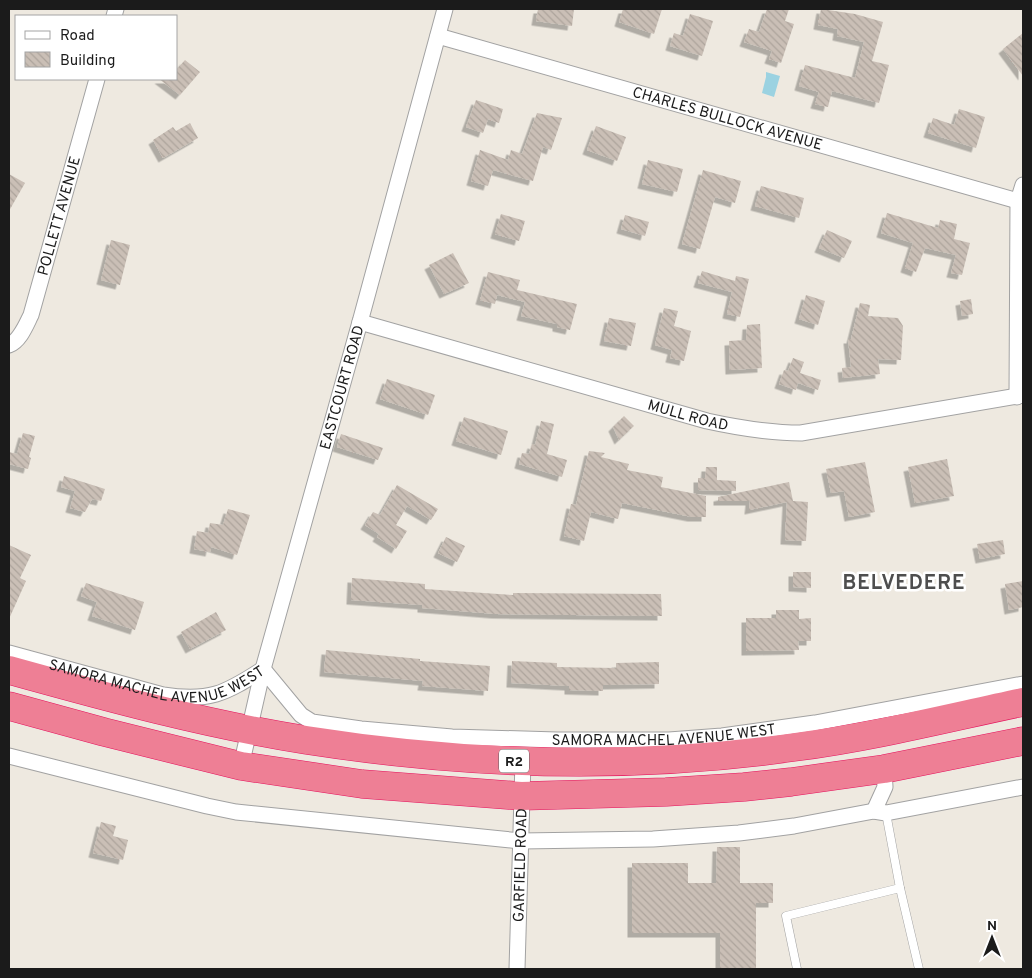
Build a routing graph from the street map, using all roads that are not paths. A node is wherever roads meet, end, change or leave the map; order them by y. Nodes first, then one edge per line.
1 (445, 9) edge
2 (438, 36) junction
3 (97, 80) edge
4 (1023, 185) edge
5 (1018, 201) junction
6 (360, 322) junction
7 (9, 345) edge
8 (1020, 396) edge
9 (9, 653) edge
10 (263, 669) junction
11 (9, 670) edge
12 (1023, 684) edge
13 (1023, 702) edge
14 (9, 706) edge
15 (250, 730) junction
16 (1023, 740) edge
17 (9, 756) edge
18 (523, 761) junction
19 (241, 766) junction
20 (884, 769) junction
21 (1023, 787) edge
22 (521, 796) junction
23 (880, 812) junction
24 (521, 841) junction
25 (900, 888) junction
26 (517, 969) edge
27 (797, 969) edge
28 (919, 969) edge

1 - 2 street, EASTCOURT ROAD
2 - 5 street, CHARLES BULLOCK AVENUE
2 - 6 street, EASTCOURT ROAD
3 - 7 street, POLLETT AVENUE
4 - 5 street
5 - 8 street
6 - 8 street, MULL ROAD
6 - 10 street, EASTCOURT ROAD
9 - 10 street, SAMORA MACHEL AVENUE WEST
10 - 12 street, SAMORA MACHEL AVENUE WEST
10 - 15 street, EASTCOURT ROAD
11 - 15 highway, SAMORA MACHEL AVENUE WEST / R2
13 - 18 highway, SAMORA MACHEL AVENUE WEST / R2
14 - 19 highway, R2
15 - 18 highway, SAMORA MACHEL AVENUE WEST / R2
15 - 19 street, EASTCOURT ROAD
16 - 20 highway, R2
17 - 24 street
18 - 22 street, GARFIELD ROAD
19 - 22 highway, R2
20 - 22 highway, R2
20 - 23 street
21 - 23 street
22 - 24 street, GARFIELD ROAD
23 - 24 street
23 - 25 lane
24 - 26 street, GARFIELD ROAD
25 - 27 lane
25 - 28 lane

